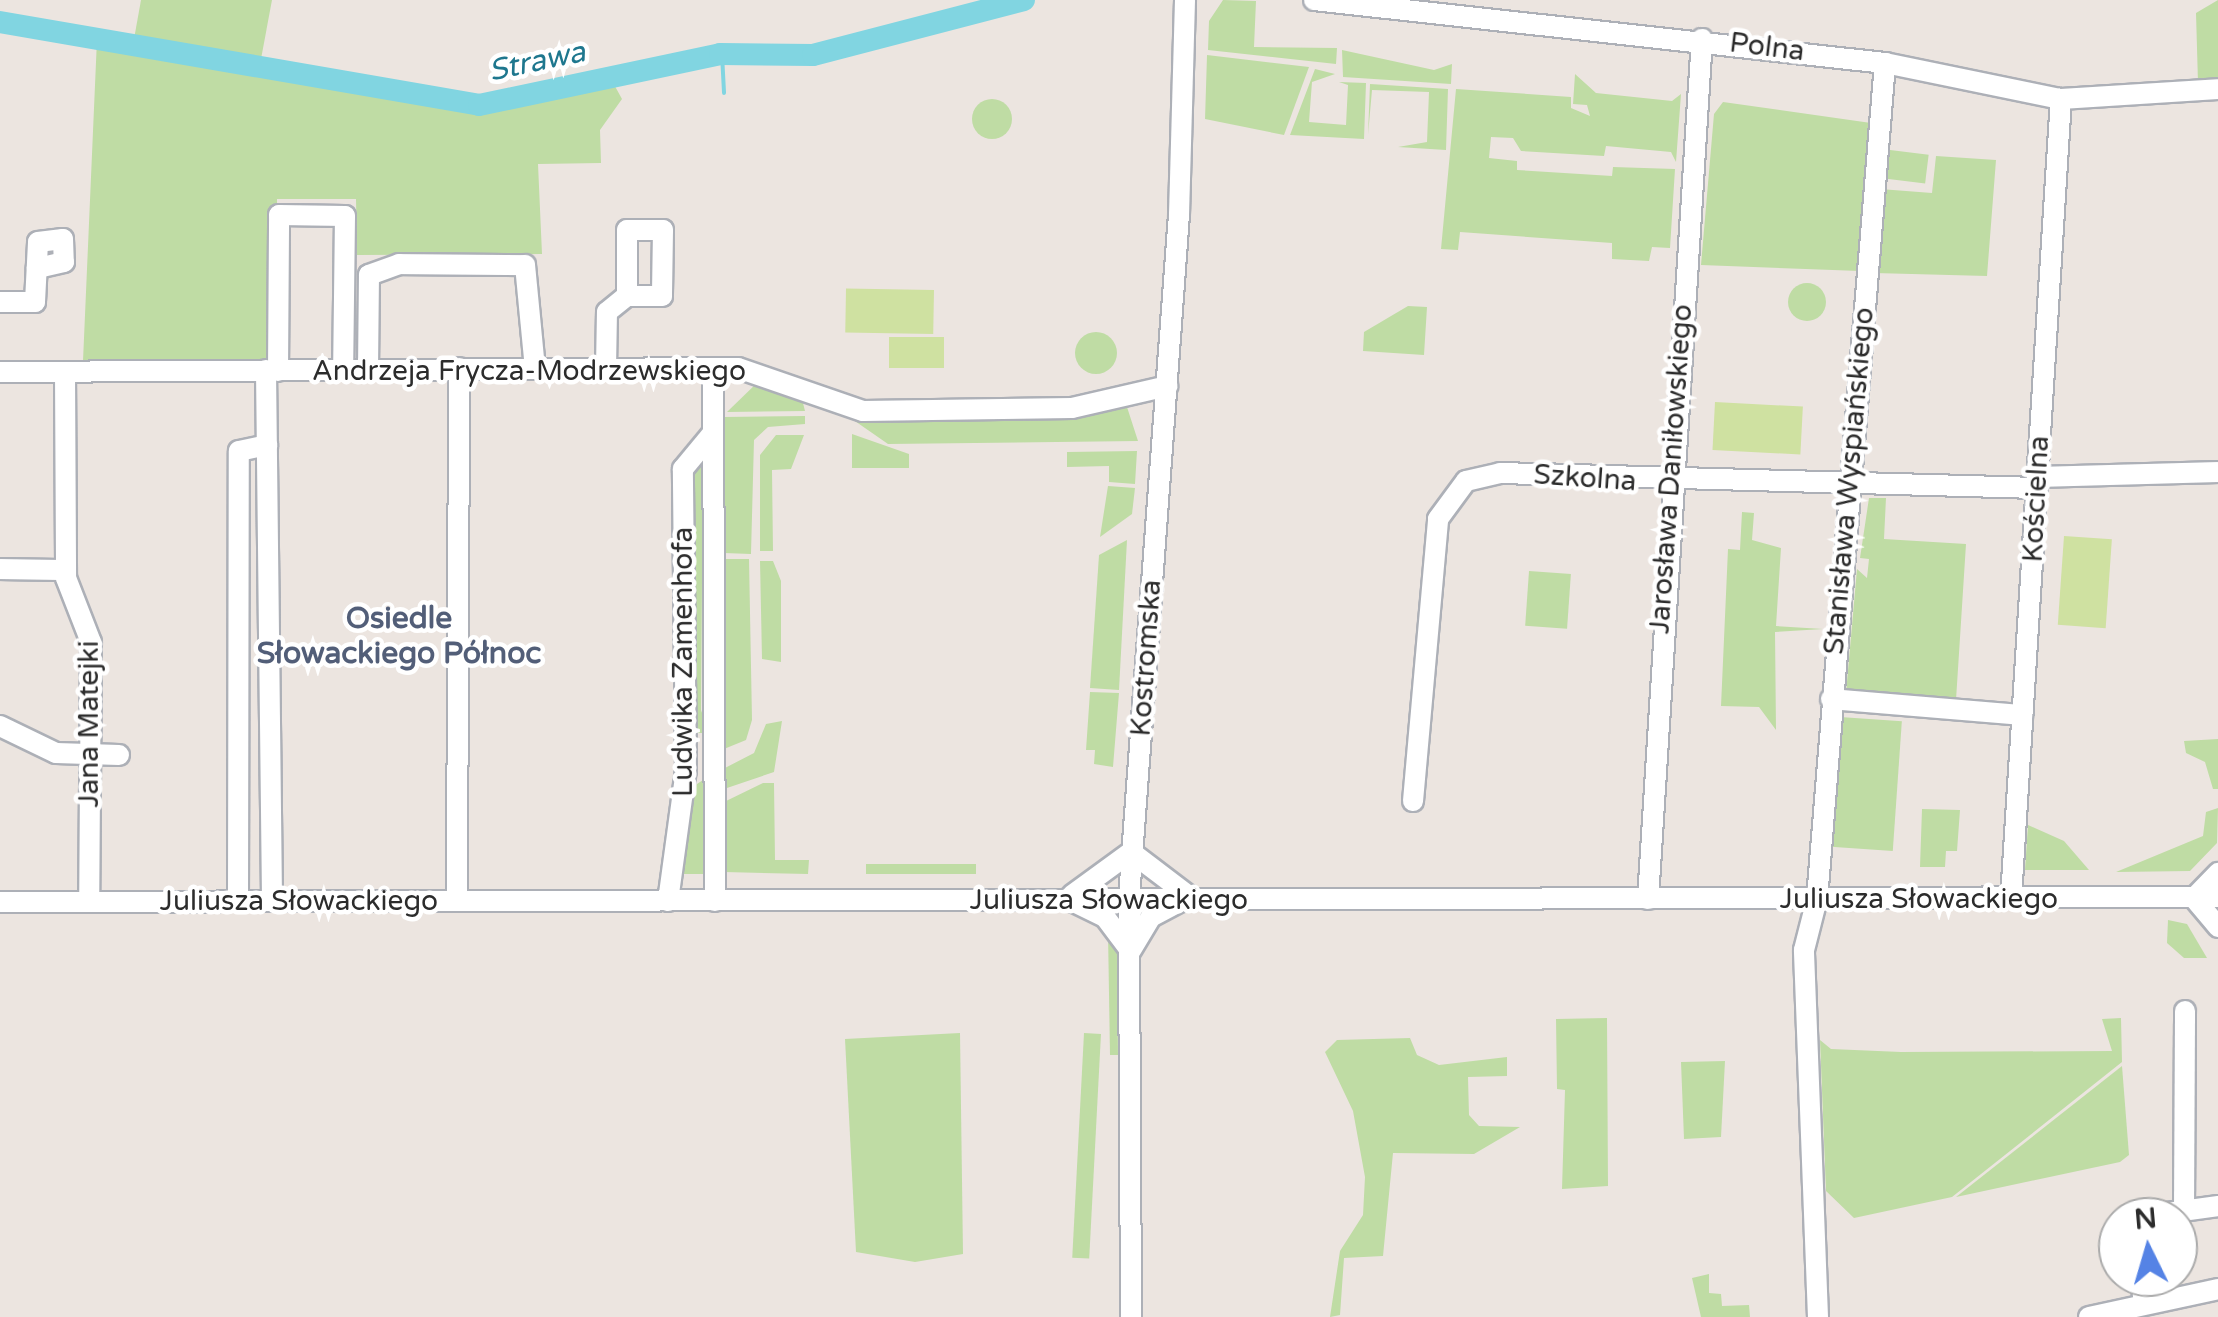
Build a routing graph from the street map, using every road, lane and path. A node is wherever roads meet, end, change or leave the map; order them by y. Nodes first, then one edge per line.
1 (1185, 0) edge
2 (1314, 0) edge
3 (1702, 38) junction
4 (1885, 62) junction
5 (2218, 89) edge
6 (2061, 99) junction
7 (37, 268) dead end
8 (627, 296) dead end
9 (0, 302) edge
10 (459, 368) junction
11 (535, 368) junction
12 (606, 368) junction
13 (713, 368) junction
14 (368, 369) junction
15 (272, 370) junction
16 (343, 370) junction
17 (0, 372) edge
18 (65, 372) junction
19 (1167, 386) junction
20 (712, 434) junction
21 (268, 444) junction
22 (2218, 472) edge
23 (1668, 482) junction
24 (2037, 483) junction
25 (1846, 489) junction
26 (0, 569) edge
27 (66, 570) junction
28 (237, 683) junction
29 (269, 683) junction
30 (1831, 699) junction
31 (2022, 716) junction
32 (0, 726) edge
33 (89, 755) junction
34 (119, 755) dead end
35 (714, 766) junction
36 (686, 770) junction
37 (1413, 800) dead end
38 (238, 850) junction
39 (271, 850) junction
40 (1132, 852) junction
41 (2218, 873) edge
42 (1192, 897) junction
43 (1065, 898) junction
44 (1129, 898) junction
45 (2011, 898) junction
46 (2194, 898) junction
47 (2218, 898) edge
48 (1648, 899) junction
49 (1817, 899) junction
50 (238, 900) junction
51 (457, 900) junction
52 (89, 901) junction
53 (272, 901) junction
54 (668, 901) junction
55 (715, 901) junction
56 (0, 902) edge
57 (2218, 928) edge
58 (1130, 952) junction
59 (2185, 1011) dead end
60 (2184, 1197) edge
61 (2218, 1289) edge
62 (2142, 1308) edge
63 (1818, 1309) edge
64 (1131, 1317) edge
65 (2089, 1317) edge

1 - 19 street, Kostromska
2 - 3 street, Polna
3 - 4 street, Polna
3 - 23 street, Jarosława Daniłowskiego
4 - 6 street, Polna
4 - 25 street, Stanisława Wyspiańskiego
5 - 6 street, Polna
6 - 24 street, Kościelna
7 - 9 street
8 - 12 street
10 - 11 street, Andrzeja Frycza-Modrzewskiego
10 - 14 street, Andrzeja Frycza-Modrzewskiego
10 - 51 street
11 - 12 street, Andrzeja Frycza-Modrzewskiego
11 - 14 street
12 - 13 street, Andrzeja Frycza-Modrzewskiego
13 - 19 street, Andrzeja Frycza-Modrzewskiego
13 - 20 street, Ludwika Zamenhofa
14 - 16 street, Andrzeja Frycza-Modrzewskiego
15 - 16 street, Andrzeja Frycza-Modrzewskiego
15 - 16 street
15 - 18 street, Andrzeja Frycza-Modrzewskiego
15 - 21 street
17 - 18 street, Andrzeja Frycza-Modrzewskiego
18 - 27 street, Jana Matejki
19 - 40 street, Kostromska
20 - 35 street, Ludwika Zamenhofa
20 - 36 street, Ludwika Zamenhofa
21 - 28 street
21 - 29 street
22 - 24 street, Szkolna
23 - 25 street, Szkolna
23 - 37 street, Szkolna
23 - 48 street, Jarosława Daniłowskiego
24 - 25 street, Szkolna
24 - 31 street, Kościelna
25 - 30 street, Stanisława Wyspiańskiego
26 - 27 street
27 - 33 street, Jana Matejki
28 - 29 street
28 - 38 street
29 - 39 street
30 - 31 street
30 - 49 street, Stanisława Wyspiańskiego
31 - 45 street, Kościelna
32 - 33 street
33 - 34 street
33 - 52 street, Jana Matejki
35 - 36 street
35 - 55 street, Ludwika Zamenhofa
36 - 54 street, Ludwika Zamenhofa
38 - 39 street
38 - 50 street
39 - 53 street
40 - 42 street
40 - 43 street
40 - 44 street, Kostromska
41 - 46 street
42 - 44 street, Juliusza Słowackiego
42 - 48 street, Juliusza Słowackiego
42 - 58 street
43 - 44 street, Juliusza Słowackiego
43 - 55 street, Juliusza Słowackiego
43 - 58 street
44 - 58 street, Kostromska
45 - 46 street, Juliusza Słowackiego
45 - 49 street, Juliusza Słowackiego
46 - 47 street, Juliusza Słowackiego
46 - 57 street
48 - 49 street, Juliusza Słowackiego
49 - 63 street, Stanisława Wyspiańskiego
50 - 52 street, Juliusza Słowackiego
50 - 53 street, Juliusza Słowackiego
51 - 53 street, Juliusza Słowackiego
51 - 54 street, Juliusza Słowackiego
52 - 56 street, Juliusza Słowackiego
54 - 55 street, Juliusza Słowackiego
58 - 64 street, Kostromska
59 - 60 street
61 - 62 street
62 - 65 street

